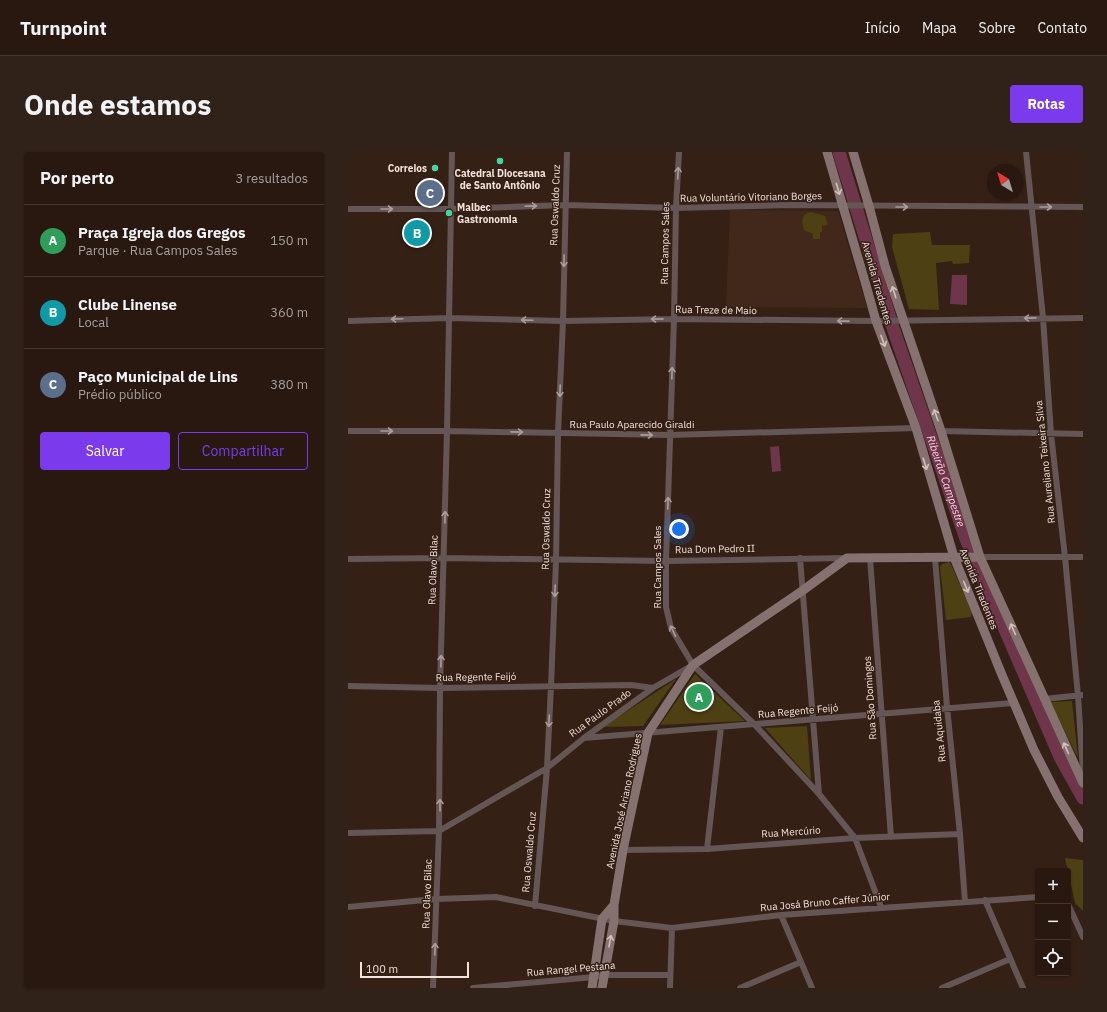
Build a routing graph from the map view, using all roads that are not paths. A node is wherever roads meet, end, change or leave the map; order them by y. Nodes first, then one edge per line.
1 (452, 152) edge
2 (567, 152) edge
3 (679, 152) edge
4 (827, 152) edge
5 (853, 152) edge
6 (1026, 152) edge
7 (565, 205) junction
8 (847, 206) junction
9 (866, 206) junction
10 (1032, 207) junction
11 (1083, 207) edge
12 (676, 208) junction
13 (348, 209) edge
14 (452, 209) junction
15 (449, 318) junction
16 (1043, 318) junction
17 (1083, 318) edge
18 (674, 319) junction
19 (900, 320) junction
20 (348, 321) edge
21 (563, 321) junction
22 (879, 321) junction
23 (916, 428) junction
24 (348, 431) edge
25 (447, 431) junction
26 (941, 431) junction
27 (558, 433) junction
28 (1051, 434) junction
29 (1083, 434) edge
30 (670, 435) junction
31 (978, 557) junction
32 (1065, 557) junction
33 (1083, 557) edge
34 (443, 558) junction
35 (800, 558) junction
36 (847, 558) junction
37 (870, 558) junction
38 (935, 558) junction
39 (958, 558) junction
40 (348, 560) edge
41 (556, 561) junction
42 (666, 561) junction
43 (802, 591) junction
44 (692, 665) junction
45 (348, 686) edge
46 (551, 686) junction
47 (440, 688) junction
48 (653, 688) junction
49 (1080, 696) edge
50 (1044, 699) junction
51 (1013, 703) junction
52 (947, 708) junction
53 (881, 713) junction
54 (813, 719) junction
55 (755, 725) junction
56 (721, 727) junction
57 (648, 733) junction
58 (584, 738) junction
59 (547, 768) junction
60 (1083, 771) edge
61 (1083, 783) edge
62 (819, 794) junction
63 (439, 831) junction
64 (348, 832) edge
65 (960, 834) junction
66 (891, 837) junction
67 (856, 838) junction
68 (1083, 838) edge
69 (707, 848) junction
70 (623, 850) junction
71 (1035, 897) edge
72 (436, 899) junction
73 (985, 900) junction
74 (965, 902) junction
75 (614, 905) junction
76 (535, 906) junction
77 (348, 907) edge
78 (881, 907) junction
79 (1071, 911) edge
80 (781, 915) junction
81 (602, 918) junction
82 (614, 921) junction
83 (672, 928) junction
84 (1083, 937) edge
85 (1010, 959) junction
86 (801, 962) junction
87 (604, 975) junction
88 (670, 975) junction
89 (594, 977) junction
90 (433, 988) edge
91 (473, 988) edge
92 (592, 988) edge
93 (602, 988) edge
94 (670, 988) edge
95 (740, 988) edge
96 (812, 988) edge
97 (942, 988) edge
98 (1023, 988) edge

1 - 14 street, Rua Olavo Bilac
2 - 7 street, Rua Oswaldo Cruz
12 -> 3 street, Rua Campos Sales
4 -> 8 main road, Avenida Tiradentes
5 - 9 main road, Avenida Tiradentes
6 - 10 street, Rua Aureliano Teixeira Silva
7 - 12 street, Rua Voluntário Vitoriano Borges
14 -> 7 street, Rua Voluntário Vitoriano Borges
7 -> 21 street, Rua Oswaldo Cruz
8 - 9 street, Rua Voluntário Vitoriano Borges
8 - 12 street, Rua Voluntário Vitoriano Borges
8 - 22 main road, Avenida Tiradentes
9 -> 10 street, Rua Voluntário Vitoriano Borges
19 -> 9 main road, Avenida Tiradentes
10 -> 11 street, Rua Voluntário Vitoriano Borges
10 - 16 street, Rua Aureliano Teixeira Silva
12 - 18 street, Rua Campos Sales
13 -> 14 street, Rua Voluntário Vitoriano Borges
14 - 15 street, Rua Olavo Bilac
15 -> 20 street, Rua Treze de Maio
21 -> 15 street, Rua Treze de Maio
15 - 25 street, Rua Olavo Bilac
16 - 17 street, Rua Treze de Maio
16 -> 19 street, Rua Treze de Maio
16 - 28 street, Rua Aureliano Teixeira Silva
18 -> 21 street, Rua Treze de Maio
22 -> 18 street, Rua Treze de Maio
30 -> 18 street, Rua Campos Sales
19 - 22 street, Rua Treze de Maio
26 -> 19 main road, Avenida Tiradentes
21 -> 27 street, Rua Oswaldo Cruz
22 -> 23 main road, Avenida Tiradentes
23 - 30 street, Rua Paulo Aparecido Giraldi
23 -> 39 main road, Avenida Tiradentes
24 -> 25 street, Rua Paulo Aparecido Giraldi
25 -> 27 street, Rua Paulo Aparecido Giraldi
34 -> 25 street, Rua Olavo Bilac
26 - 28 street
26 - 31 main road, Avenida Tiradentes
27 -> 30 street, Rua Paulo Aparecido Giraldi
27 - 41 street, Rua Oswaldo Cruz
28 - 29 street
28 - 32 street, Rua Aureliano Teixeira Silva
42 -> 30 street, Rua Campos Sales
31 - 32 street, Rua Dom Pedro II
31 - 39 main road, Rua Dom Pedro II
50 -> 31 main road, Avenida Tiradentes
32 - 33 street, Rua Dom Pedro II
32 - 49 street, Rua Aureliano Teixeira Silva
34 - 40 street, Rua Dom Pedro II
34 - 41 street, Rua Dom Pedro II
47 -> 34 street, Rua Olavo Bilac
35 - 36 street, Rua Dom Pedro II
35 - 42 street, Rua Dom Pedro II
35 - 43 street
36 - 37 main road, Rua Dom Pedro II
36 - 43 main road, Rua Paulo Prado
37 - 38 main road, Rua Dom Pedro II
37 - 53 street, Rua São Domingos
38 - 39 main road, Rua Dom Pedro II
38 - 52 street, Rua Aquidaba
39 -> 51 main road, Avenida Tiradentes
41 - 42 street, Rua Dom Pedro II
41 -> 46 street, Rua Oswaldo Cruz
44 -> 42 street, Rua Campos Sales
43 - 44 main road, Rua Paulo Prado
43 - 54 street
44 - 48 street, Rua Paulo Prado
44 - 55 street, Rua Campos Sales
44 - 57 main road, Avenida José Ariano Rodrigues
45 - 47 street, Rua Regente Feijó
46 - 47 street, Rua Regente Feijó
46 - 48 street, Rua Regente Feijó
46 -> 59 street, Rua Oswaldo Cruz
63 -> 47 street, Rua Olavo Bilac
48 - 58 street, Rua Paulo Prado
49 - 50 street
49 - 60 street, Rua Aureliano Teixeira Silva
61 -> 50 main road, Avenida Tiradentes
51 - 52 street, Rua Regente Feijó
51 - 68 main road, Avenida Tiradentes
52 - 53 street, Rua Regente Feijó
52 - 65 street, Rua Aquidaba
53 - 54 street, Rua Regente Feijó
53 - 66 street, Rua São Domingos
54 - 55 street, Rua Regente Feijó
54 - 62 street
55 - 56 street, Rua Regente Feijó
55 - 62 street, Rua Campos Sales
56 - 57 street, Rua Regente Feijó
56 - 69 street
57 - 58 street, Rua Regente Feijó
57 - 70 main road, Avenida José Ariano Rodrigues
58 - 59 street, Rua Paulo Prado
59 - 63 street, Rua Paulo Prado
59 - 76 street, Rua Oswaldo Cruz
62 - 67 street, Rua Campos Sales
63 - 64 street, Rua Paulo Prado
63 - 72 street, Rua Olavo Bilac
65 - 66 street, Rua Mercúrio
65 - 74 street, Rua Aquidaba
66 - 67 street, Rua Mercúrio
67 - 69 street, Rua Mercúrio
67 - 78 street, Rua Campos Sales
69 - 70 street, Rua Mercúrio
70 - 75 main road, Avenida José Ariano Rodrigues
71 - 73 street, Rua Josá Bruno Caffer Júnior
72 - 76 street, Rua Josá Bruno Caffer Júnior
72 - 77 street, Rua Josá Bruno Caffer Júnior
90 -> 72 street, Rua Olavo Bilac
73 - 74 street, Rua Josá Bruno Caffer Júnior
73 - 85 street
74 - 78 street, Rua Josá Bruno Caffer Júnior
75 - 81 main road
75 - 82 main road, Avenida José Ariano Rodrigues
76 - 81 street, Rua Josá Bruno Caffer Júnior
78 - 80 street, Rua Josá Bruno Caffer Júnior
79 - 84 street
80 - 83 street, Rua Josá Bruno Caffer Júnior
80 - 86 street
81 - 82 street, Rua Josá Bruno Caffer Júnior
81 - 89 main road
82 - 83 street, Rua Josá Bruno Caffer Júnior
87 -> 82 main road, Avenida José Ariano Rodrigues
83 - 88 street
85 - 97 street
85 - 98 street
86 - 95 street
86 - 96 street
87 - 88 street, Rua Rangel Pestana
87 - 89 street, Rua Rangel Pestana
87 - 93 main road, Avenida José Ariano Rodrigues
88 - 94 street
89 - 91 street, Rua Rangel Pestana
89 - 92 main road

